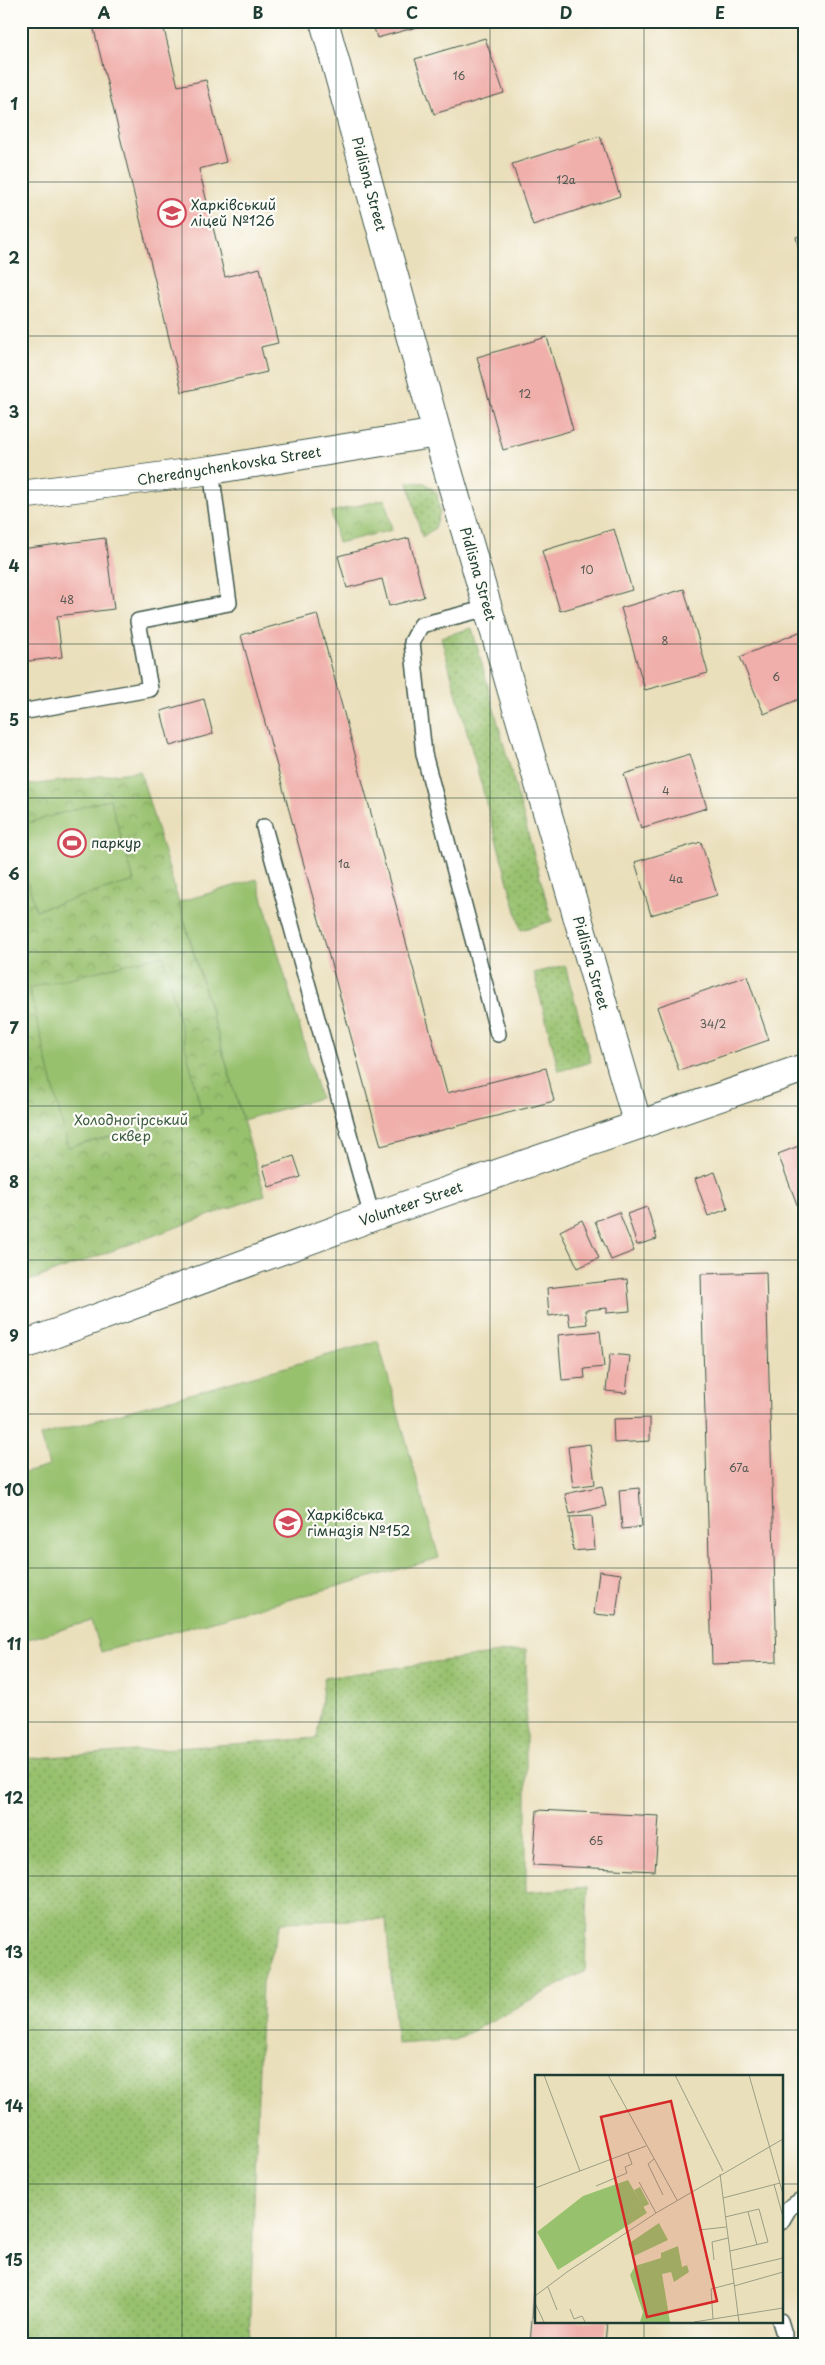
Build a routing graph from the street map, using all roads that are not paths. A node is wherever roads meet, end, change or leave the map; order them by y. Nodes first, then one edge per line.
1 (324, 21) edge
2 (437, 433) junction
3 (211, 470) junction
4 (21, 496) edge
5 (488, 608) junction
6 (21, 712) edge
7 (264, 827) dead end
8 (498, 1034) dead end
9 (804, 1068) edge
10 (638, 1125) junction
11 (372, 1217) junction
12 (21, 1346) edge
13 (804, 2198) edge
14 (782, 2220) edge
15 (780, 2322) edge
16 (783, 2344) edge

1 - 2 street, Pidlisna Street
2 - 3 street, Cherednychenkovska Street
2 - 5 street, Pidlisna Street
3 - 4 street, Cherednychenkovska Street
3 - 6 lane
5 - 8 lane
5 - 10 street, Pidlisna Street
7 - 11 lane
9 - 10 street, Volunteer Street
10 - 11 street, Volunteer Street
11 - 12 street, Volunteer Street
13 - 14 lane
15 - 16 lane

